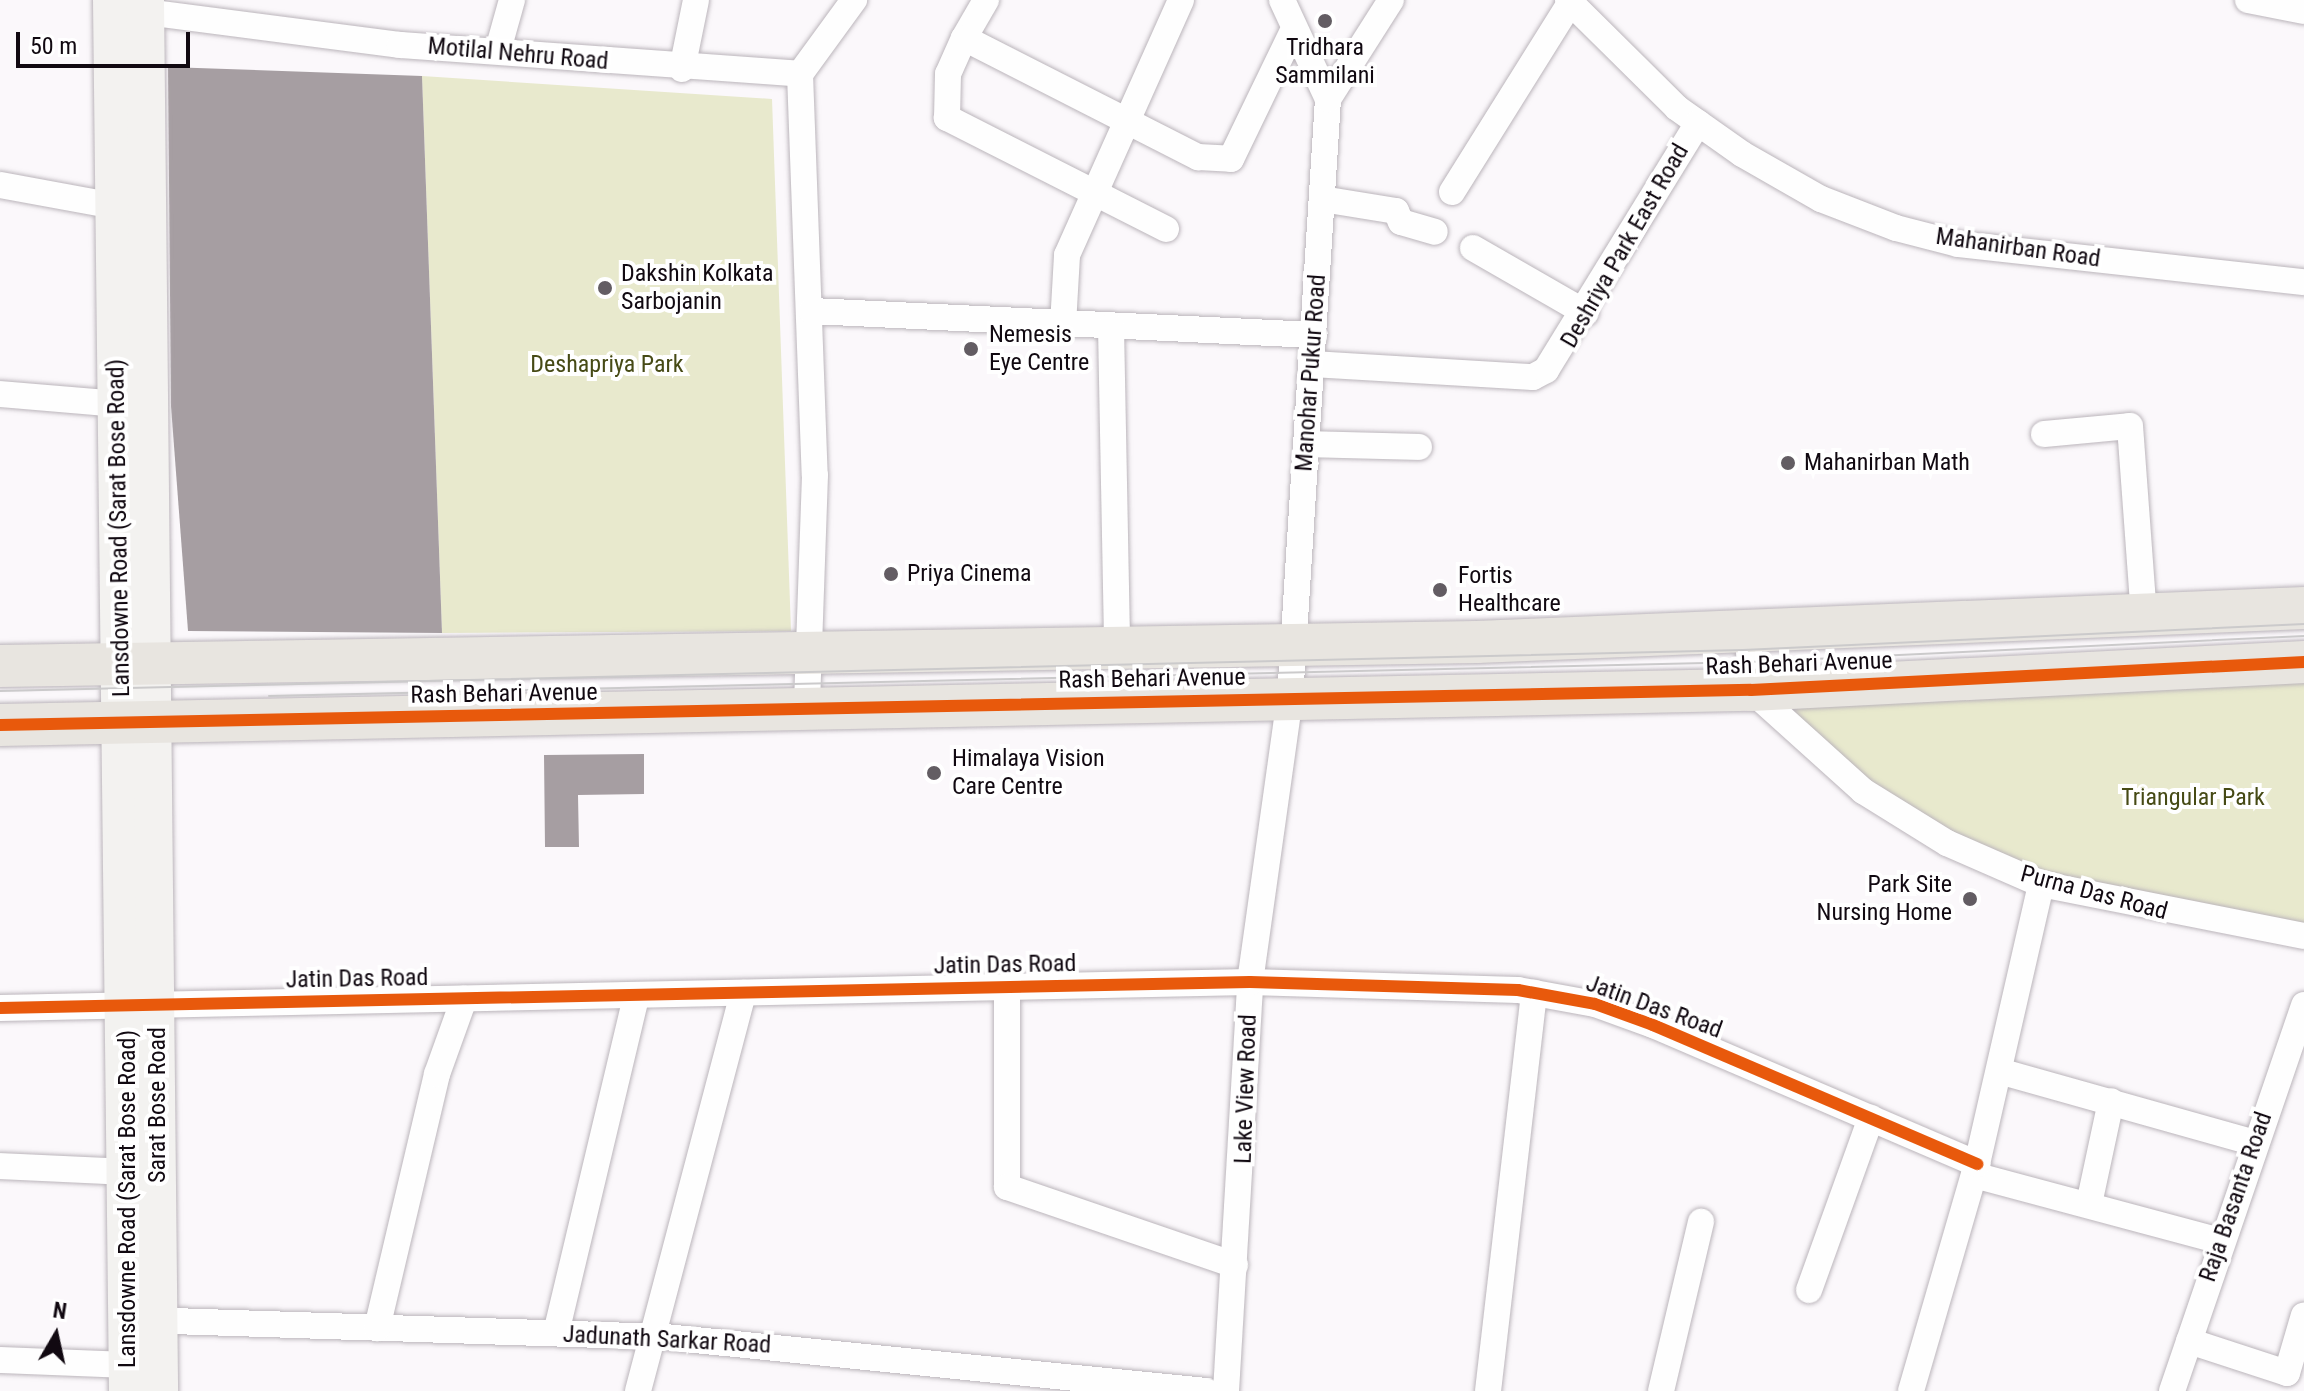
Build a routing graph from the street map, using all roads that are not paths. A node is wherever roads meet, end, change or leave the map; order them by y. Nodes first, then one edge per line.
1 (512, 0) edge
2 (696, 0) edge
3 (854, 0) edge
4 (986, 0) edge
5 (1181, 0) edge
6 (1282, 0) edge
7 (1391, 0) edge
8 (2248, 0) edge
9 (1569, 2) edge
10 (122, 4) edge
11 (2304, 11) edge
12 (1292, 33) junction
13 (964, 38) junction
14 (498, 50) junction
15 (682, 69) junction
16 (800, 74) junction
17 (1328, 99) junction
18 (1128, 123) junction
19 (1698, 123) junction
20 (0, 185) edge
21 (1093, 191) junction
22 (1452, 192) dead end
23 (1322, 199) junction
24 (114, 206) junction
25 (1166, 229) dead end
26 (1435, 232) dead end
27 (1473, 248) dead end
28 (2304, 282) edge
29 (812, 311) junction
30 (1586, 313) junction
31 (1063, 325) junction
32 (1111, 327) junction
33 (1314, 335) junction
34 (1312, 364) junction
35 (0, 394) edge
36 (118, 404) junction
37 (2044, 434) dead end
38 (1307, 444) junction
39 (1419, 447) dead end
40 (2304, 608) edge
41 (2144, 617) junction
42 (1748, 632) junction
43 (1117, 646) junction
44 (1292, 646) junction
45 (809, 650) junction
46 (2304, 662) edge
47 (137, 663) junction
48 (0, 666) edge
49 (1751, 690) junction
50 (1290, 698) junction
51 (807, 709) junction
52 (139, 724) junction
53 (0, 725) edge
54 (2041, 884) junction
55 (2304, 936) edge
56 (1250, 982) junction
57 (1007, 988) junction
58 (743, 993) junction
59 (1534, 993) junction
60 (636, 996) junction
61 (464, 999) junction
62 (2304, 1005) edge
63 (143, 1006) junction
64 (0, 1008) edge
65 (1999, 1071) junction
66 (2111, 1101) junction
67 (1871, 1118) junction
68 (2255, 1143) junction
69 (0, 1166) edge
70 (1975, 1169) junction
71 (126, 1172) junction
72 (2089, 1204) junction
73 (1701, 1222) dead end
74 (2221, 1241) junction
75 (1235, 1265) junction
76 (1809, 1290) dead end
77 (2304, 1315) edge
78 (142, 1320) junction
79 (377, 1328) junction
80 (556, 1333) junction
81 (651, 1337) junction
82 (2189, 1341) junction
83 (0, 1360) edge
84 (128, 1378) edge
85 (159, 1391) edge
86 (638, 1391) edge
87 (1206, 1391) edge
88 (1226, 1391) edge
89 (1488, 1391) edge
90 (1661, 1391) edge
91 (1911, 1391) edge
92 (2172, 1391) edge

1 - 14 street
2 - 15 street
3 - 16 street
4 - 13 street
5 - 18 street
6 - 12 street
7 - 17 street
8 - 11 street
9 - 19 street, Mahanirban Road
9 - 22 street
10 - 14 street, Motilal Nehru Road
10 - 24 main road, Lansdowne Road (Sarat Bose Road)
10 - 47 main road, Lansdowne Road (Sarat Bose Road)
12 - 17 street
12 - 18 street
13 - 18 street
13 - 21 street
14 - 15 street, Motilal Nehru Road
15 - 16 street, Motilal Nehru Road
16 - 29 street
17 - 23 street, Manohar Pukur Road
18 - 21 street
19 - 28 street, Mahanirban Road
19 - 30 street, Deshriya Park East Road
20 - 24 street
21 - 25 street
21 - 31 street
23 - 26 street
23 - 33 street, Manohar Pukur Road
24 - 36 main road, Lansdowne Road (Sarat Bose Road)
27 - 30 street
29 - 31 street
29 - 45 street
30 - 34 street, Deshriya Park East Road
31 - 32 street
32 - 33 street
32 - 43 street
33 - 34 street, Manohar Pukur Road
34 - 38 street, Manohar Pukur Road
35 - 36 street
36 - 47 main road, Lansdowne Road (Sarat Bose Road)
37 - 41 street
38 - 39 street
38 - 44 street, Manohar Pukur Road
40 - 41 main road, Rash Behari Avenue
41 - 42 main road, Rash Behari Avenue
42 - 44 main road, Rash Behari Avenue
42 - 49 street
43 - 44 main road, Rash Behari Avenue
43 - 45 main road, Rash Behari Avenue
44 - 50 street, Lake View Road
45 - 47 main road, Rash Behari Avenue
45 - 51 street
46 - 49 main road, Rash Behari Avenue
47 - 48 main road, Rash Behari Avenue
47 - 52 main road, Lansdowne Road (Sarat Bose Road)
49 - 50 main road, Rash Behari Avenue
49 - 54 street, Purna Das Road
50 - 51 main road, Rash Behari Avenue
50 - 56 street, Lake View Road
51 - 52 main road, Rash Behari Avenue
52 - 53 main road, Rash Behari Avenue
52 - 63 main road, Lansdowne Road (Sarat Bose Road)
54 - 55 street, Purna Das Road
54 - 65 street
56 - 57 street, Jatin Das Road
56 - 59 street, Jatin Das Road
56 - 75 street, Lake View Road
57 - 58 street, Jatin Das Road
57 - 75 street
58 - 60 street, Jatin Das Road
58 - 81 street
59 - 67 street, Jatin Das Road
59 - 89 street
60 - 61 street, Jatin Das Road
60 - 80 street
61 - 63 street, Jatin Das Road
61 - 79 street
62 - 68 street, Raja Basanta Road
63 - 64 street, Jatin Das Road
63 - 71 main road, Lansdowne Road (Sarat Bose Road)
63 - 78 main road, Sarat Bose Road
65 - 66 street
65 - 70 street
66 - 68 street
66 - 72 street
67 - 70 street, Jatin Das Road
67 - 76 street
68 - 74 street, Raja Basanta Road
69 - 71 street
70 - 72 street, Jatin Das Road
70 - 91 street
71 - 78 main road, Lansdowne Road (Sarat Bose Road)
72 - 74 street, Jatin Das Road
73 - 90 street
74 - 82 street, Raja Basanta Road
75 - 88 street, Lake View Road
77 - 82 street
78 - 79 street, Jadunath Sarkar Road
78 - 84 main road, Lansdowne Road (Sarat Bose Road)
78 - 85 main road, Sarat Bose Road
79 - 80 street, Jadunath Sarkar Road
80 - 81 street, Jadunath Sarkar Road
81 - 86 street
81 - 87 street, Jadunath Sarkar Road
82 - 92 street, Raja Basanta Road
83 - 84 street

